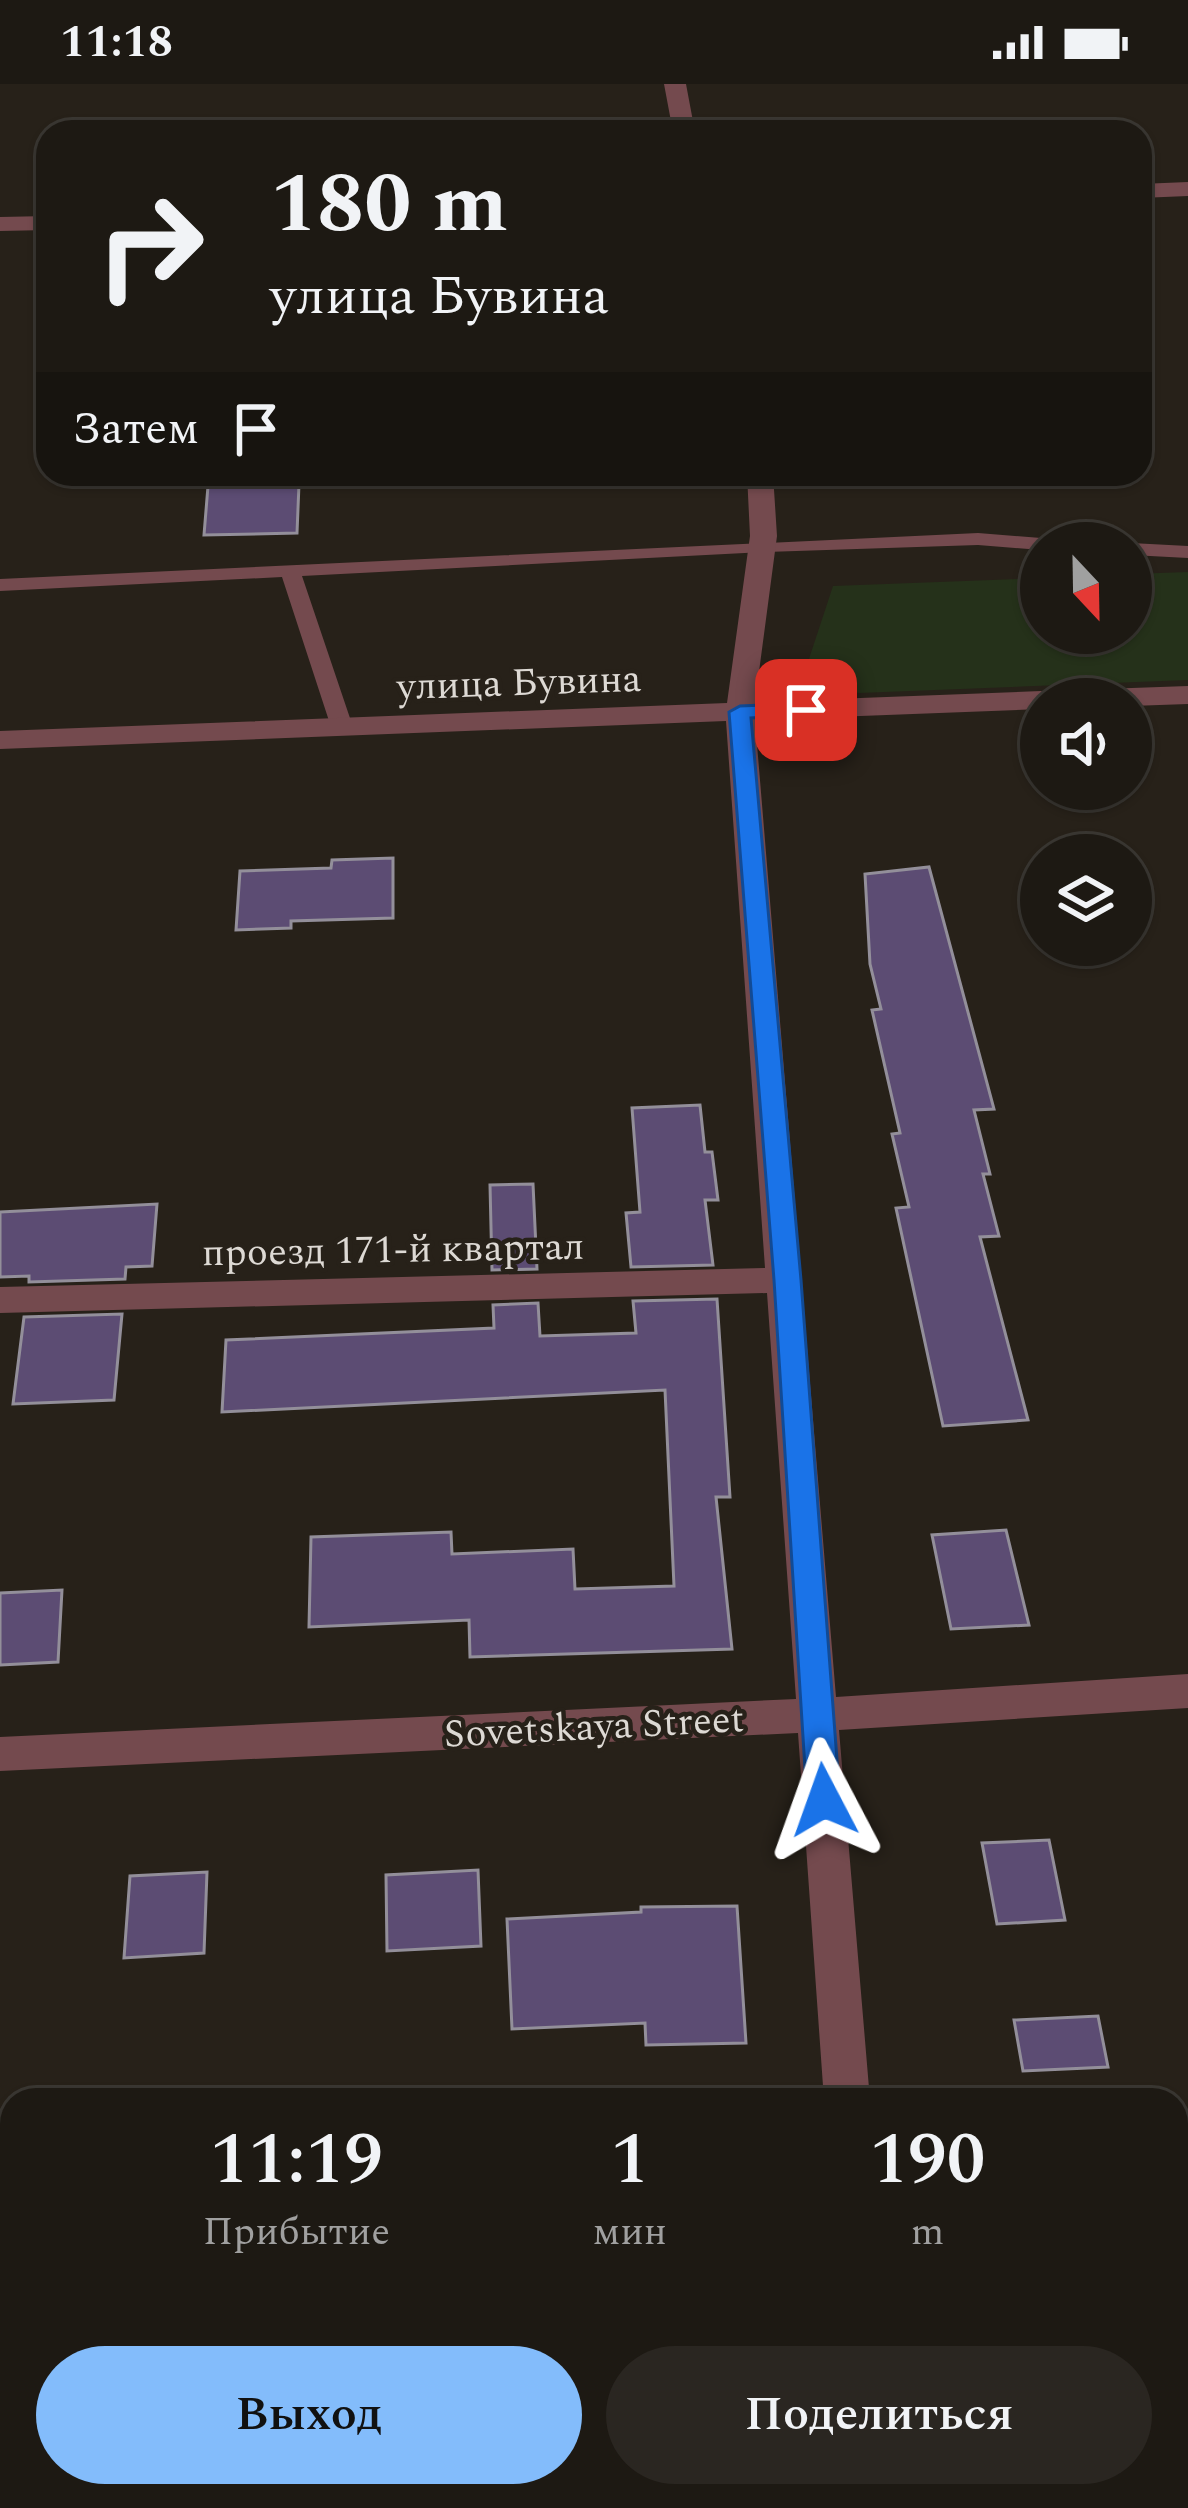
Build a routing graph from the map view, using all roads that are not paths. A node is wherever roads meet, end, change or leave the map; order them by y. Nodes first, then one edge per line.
1 (675, 84) edge
2 (682, 120) edge
3 (1188, 189) edge
4 (1152, 190) edge
5 (36, 223) edge
6 (0, 224) edge
7 (763, 486) edge
8 (1020, 542) edge
9 (766, 546) junction
10 (1152, 550) edge
11 (1188, 552) edge
12 (291, 573) junction
13 (0, 585) edge
14 (1188, 695) edge
15 (1152, 696) edge
16 (1020, 701) edge
17 (740, 712) junction
18 (342, 727) junction
19 (0, 740) edge
20 (787, 1280) junction
21 (0, 1300) edge
22 (1188, 1691) edge
23 (817, 1715) junction
24 (0, 1754) edge
25 (847, 2088) edge

1 - 2 street
3 - 4 street
5 - 6 street
7 - 9 street
8 - 9 lane
9 - 12 lane
9 - 17 street
10 - 11 lane
12 - 13 lane
12 - 18 lane
14 - 15 street
16 - 17 street, улица Бувина
17 - 18 street, улица Бувина
17 - 20 street
18 - 19 street, улица Бувина
20 - 21 street, проезд 171-й квартал
20 - 23 street
22 - 23 street, Sovetskaya Street
23 - 24 street, Sovetskaya Street
23 - 25 street

